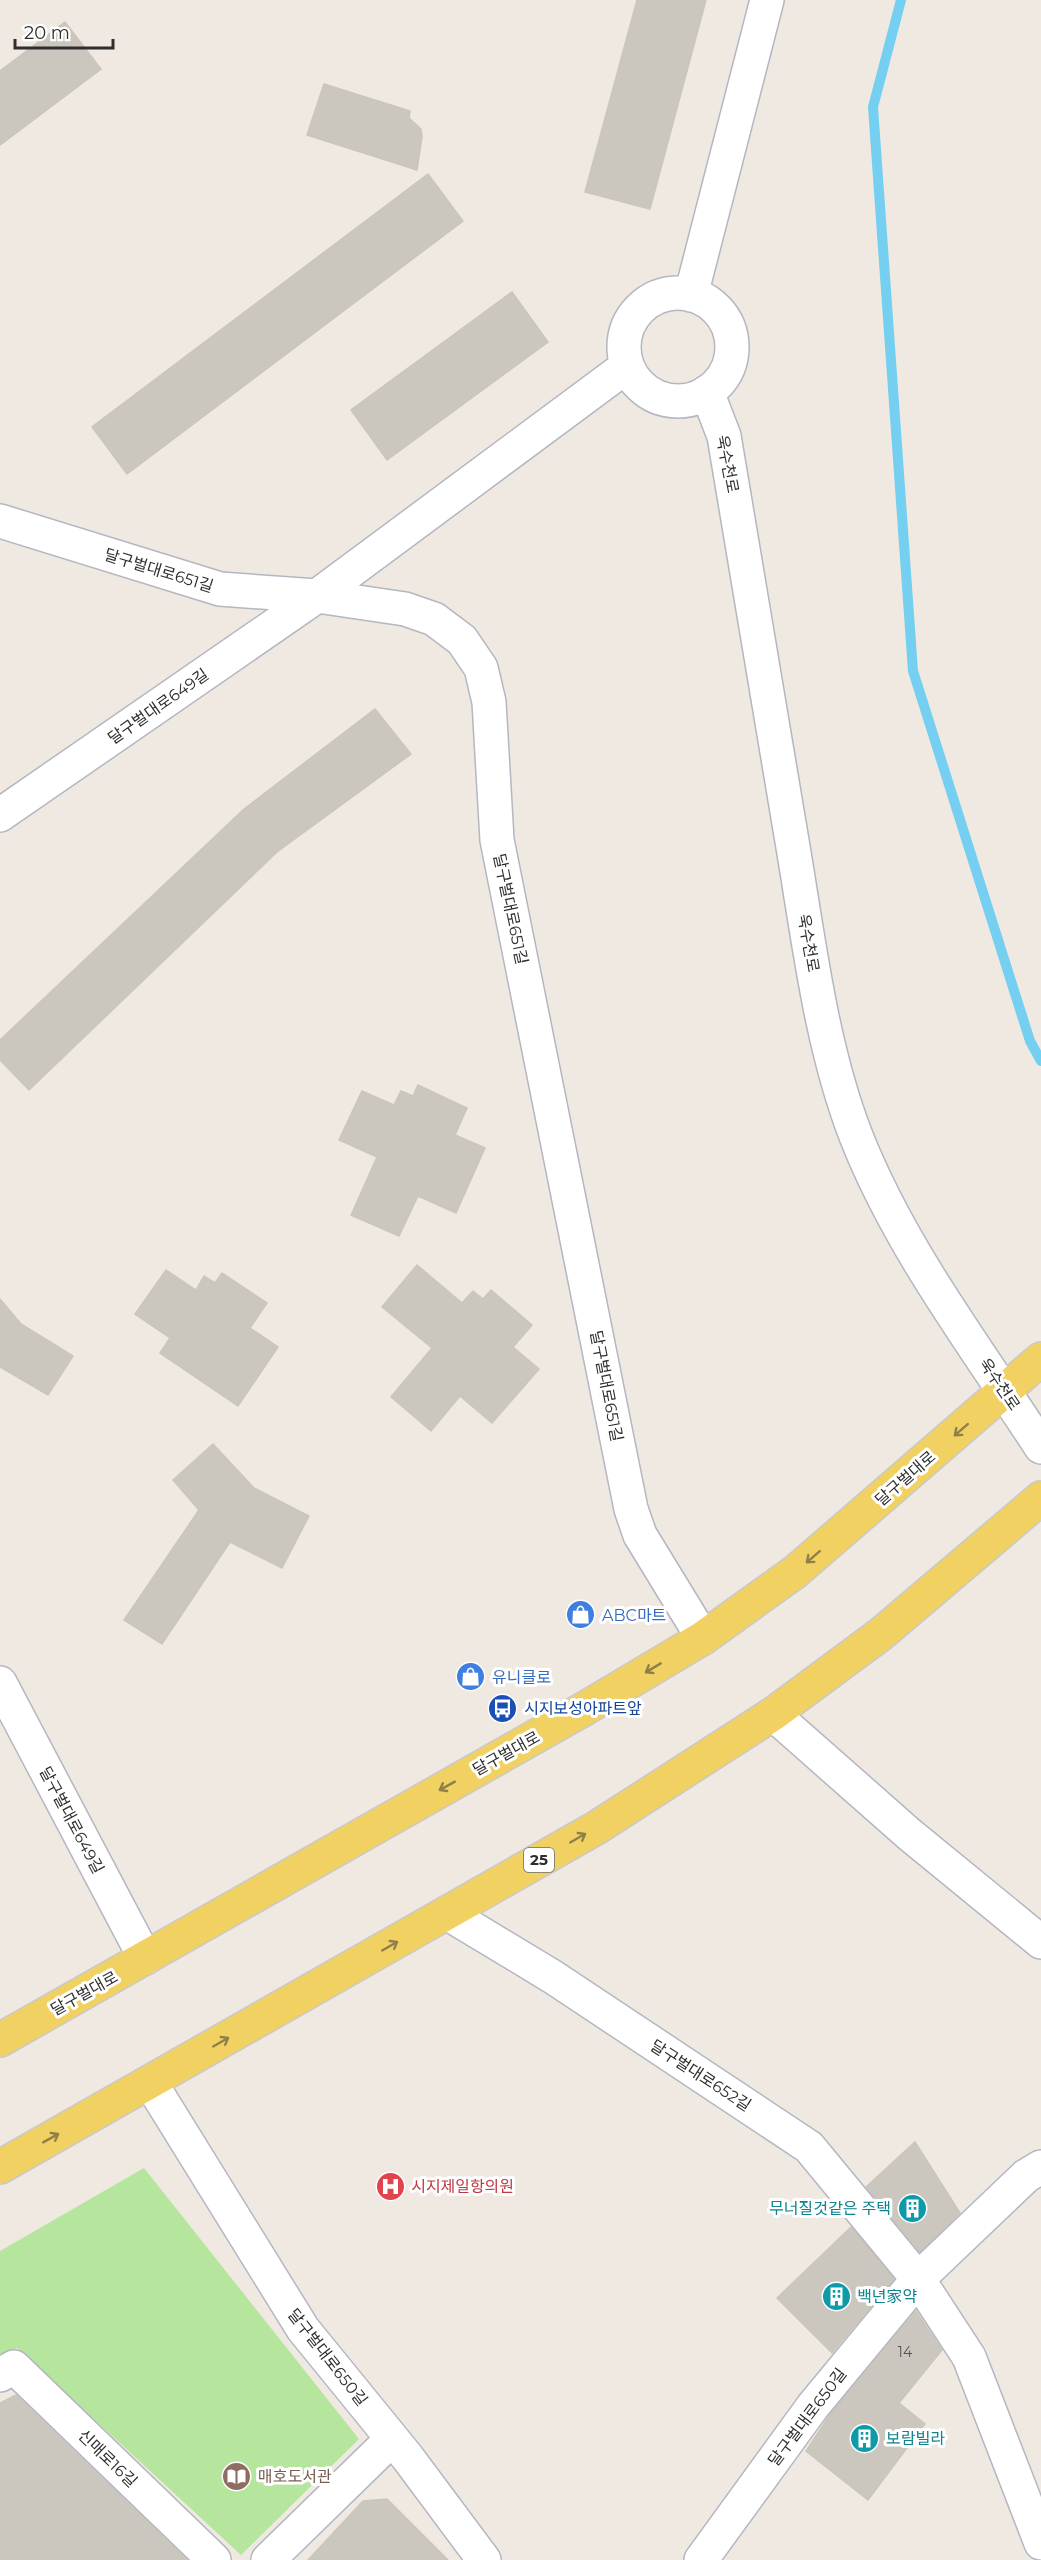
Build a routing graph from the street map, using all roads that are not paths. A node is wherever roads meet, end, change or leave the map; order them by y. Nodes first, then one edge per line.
1 (767, 0) edge
2 (691, 295) junction
3 (627, 366) junction
4 (707, 392) junction
5 (0, 520) edge
6 (317, 596) junction
7 (0, 815) edge
8 (1041, 1359) edge
9 (1005, 1392) junction
10 (1041, 1447) edge
11 (1041, 1498) edge
12 (703, 1638) junction
13 (0, 1683) edge
14 (773, 1714) junction
15 (447, 1913) junction
16 (1041, 1942) edge
17 (145, 1958) junction
18 (0, 2040) edge
19 (150, 2082) junction
20 (0, 2167) edge
21 (1041, 2167) edge
22 (918, 2279) junction
23 (0, 2375) edge
24 (392, 2439) junction
25 (1041, 2543) edge
26 (214, 2560) edge
27 (268, 2560) edge
28 (484, 2560) edge
29 (701, 2560) edge

1 - 2 street
2 - 3 street
2 - 4 street
3 - 4 street
3 - 6 street
4 - 9 street, 욱수천로
5 - 6 street, 달구벌대로651길
6 - 7 street, 달구벌대로649길
6 - 12 street, 달구벌대로651길
8 - 9 main road, 달구벌대로
9 - 10 street, 욱수천로
9 -> 12 main road, 달구벌대로
11 - 14 main road, 25
12 -> 17 main road, 달구벌대로
13 - 17 street, 달구벌대로649길
15 -> 14 main road, 25
14 - 16 street
19 -> 15 main road, 25
15 - 22 street, 달구벌대로652길
17 - 18 main road, 달구벌대로
20 -> 19 main road, 25
19 - 24 street, 달구벌대로650길
21 - 22 street
22 - 25 street, 달구벌대로652길
22 - 29 street, 달구벌대로650길
23 - 26 street, 신매로16길
24 - 27 street
24 - 28 street, 달구벌대로650길

